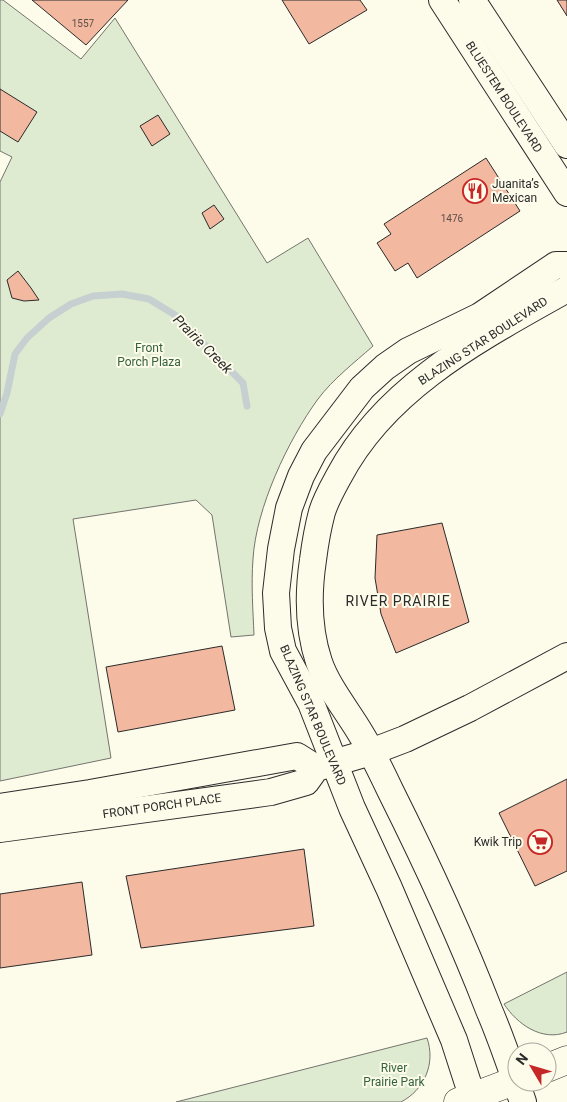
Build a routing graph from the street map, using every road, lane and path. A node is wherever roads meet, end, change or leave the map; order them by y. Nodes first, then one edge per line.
1 (442, 0) edge
2 (472, 0) edge
3 (567, 145) edge
4 (567, 193) edge
5 (567, 265) edge
6 (567, 289) edge
7 (567, 656) edge
8 (371, 752) junction
9 (325, 765) junction
10 (0, 807) edge
11 (0, 829) edge
12 (507, 1057) edge
13 (507, 1090) edge
14 (468, 1100) edge

1 - 4 street, BLUESTEM BOULEVARD
2 - 3 street, BLUESTEM BOULEVARD
5 - 9 street, BLAZING STAR BOULEVARD
6 - 8 street, BLAZING STAR BOULEVARD
7 - 8 street, FRONT PORCH PLACE
8 - 9 street, FRONT PORCH PLACE
8 - 12 street, BLAZING STAR BOULEVARD
9 - 10 street, FRONT PORCH PLACE
9 - 11 street, FRONT PORCH PLACE
9 - 14 street, BLAZING STAR BOULEVARD
13 - 14 main road

